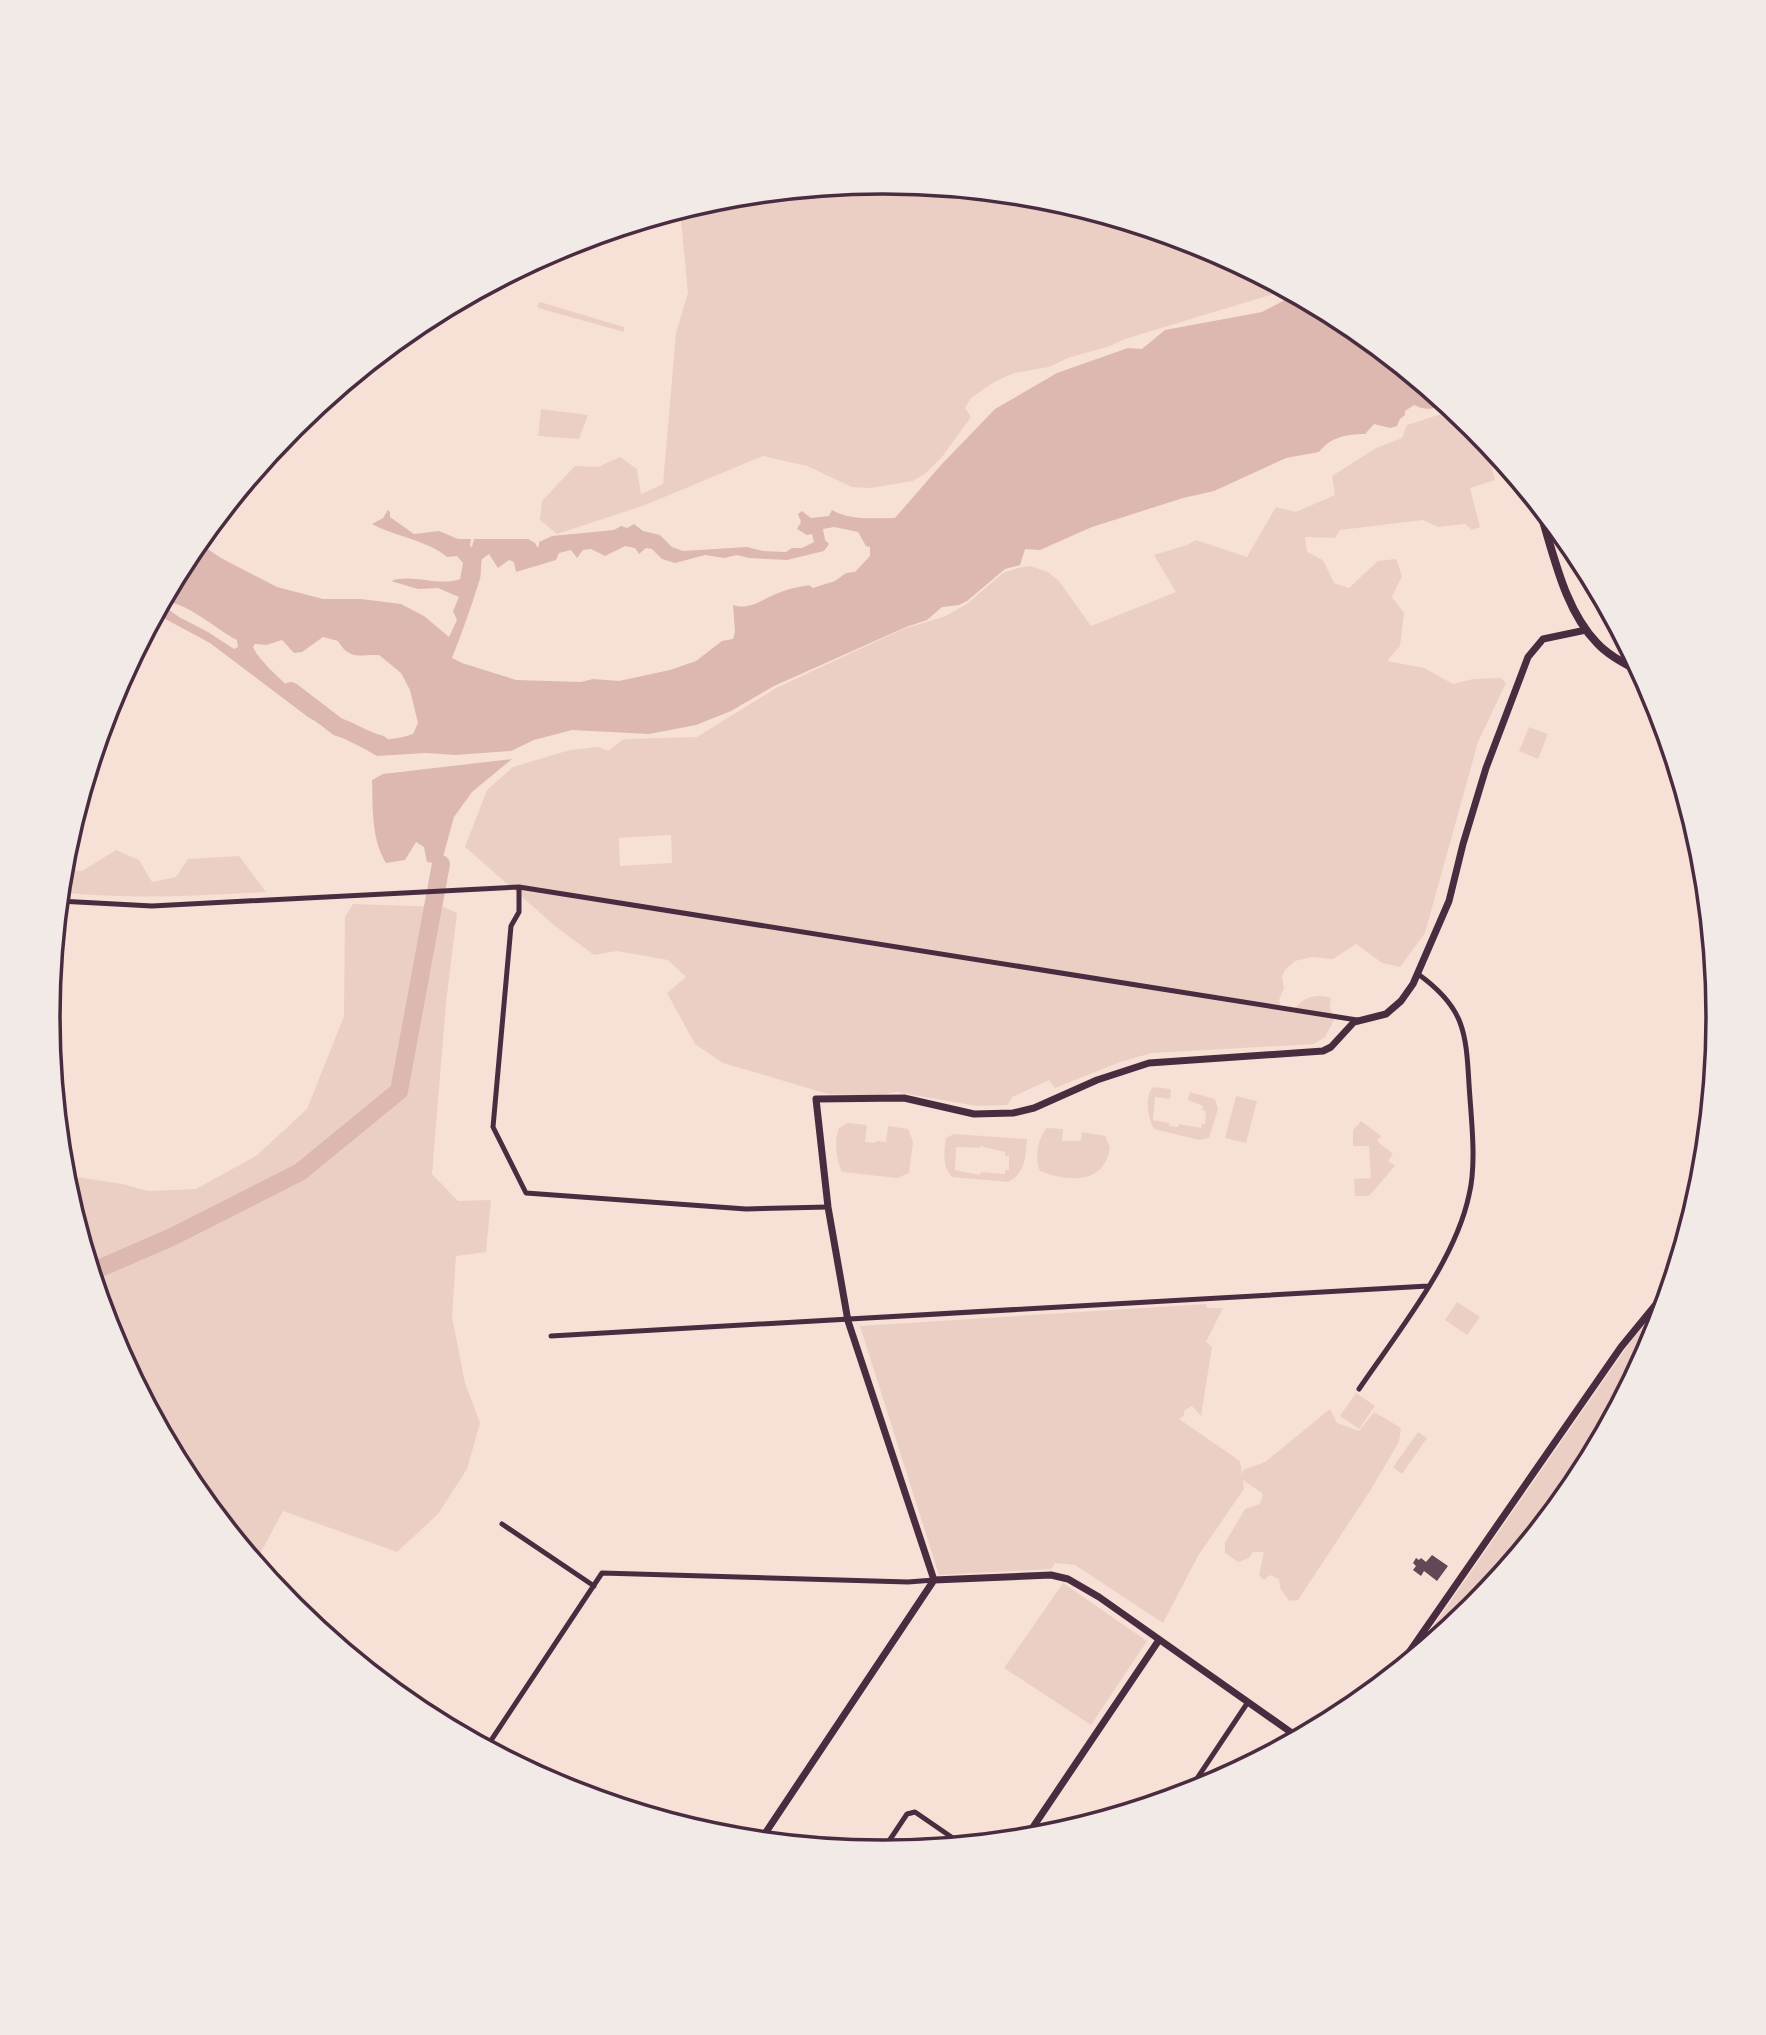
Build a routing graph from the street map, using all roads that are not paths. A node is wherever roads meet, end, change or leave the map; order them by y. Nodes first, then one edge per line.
1 (1547, 531) edge
2 (1586, 630) junction
3 (1627, 664) edge
4 (519, 887) junction
5 (68, 901) edge
6 (1418, 975) junction
7 (1359, 1020) junction
8 (828, 1207) junction
9 (1429, 1286) junction
10 (1653, 1308) edge
11 (848, 1321) junction
12 (551, 1336) dead end
13 (1359, 1389) dead end
14 (502, 1524) dead end
15 (934, 1580) junction
16 (594, 1586) junction
17 (1159, 1640) junction
18 (1412, 1648) edge
19 (1248, 1702) junction
20 (1292, 1733) edge
21 (491, 1741) edge
22 (1197, 1778) edge
23 (1033, 1827) edge
24 (766, 1832) edge
25 (952, 1838) edge
26 (889, 1841) edge

1 - 2 main road
2 - 3 main road
2 - 6 street
4 - 5 street
4 - 7 street
4 - 8 street
6 - 7 street
6 - 9 street
7 - 8 street
8 - 11 street
9 - 11 street
9 - 13 street
10 - 18 street
11 - 12 street
11 - 15 street
14 - 16 street
15 - 16 street
15 - 17 street
15 - 24 street
16 - 21 street
17 - 19 street
17 - 23 street
19 - 20 street
19 - 22 street
25 - 26 street

